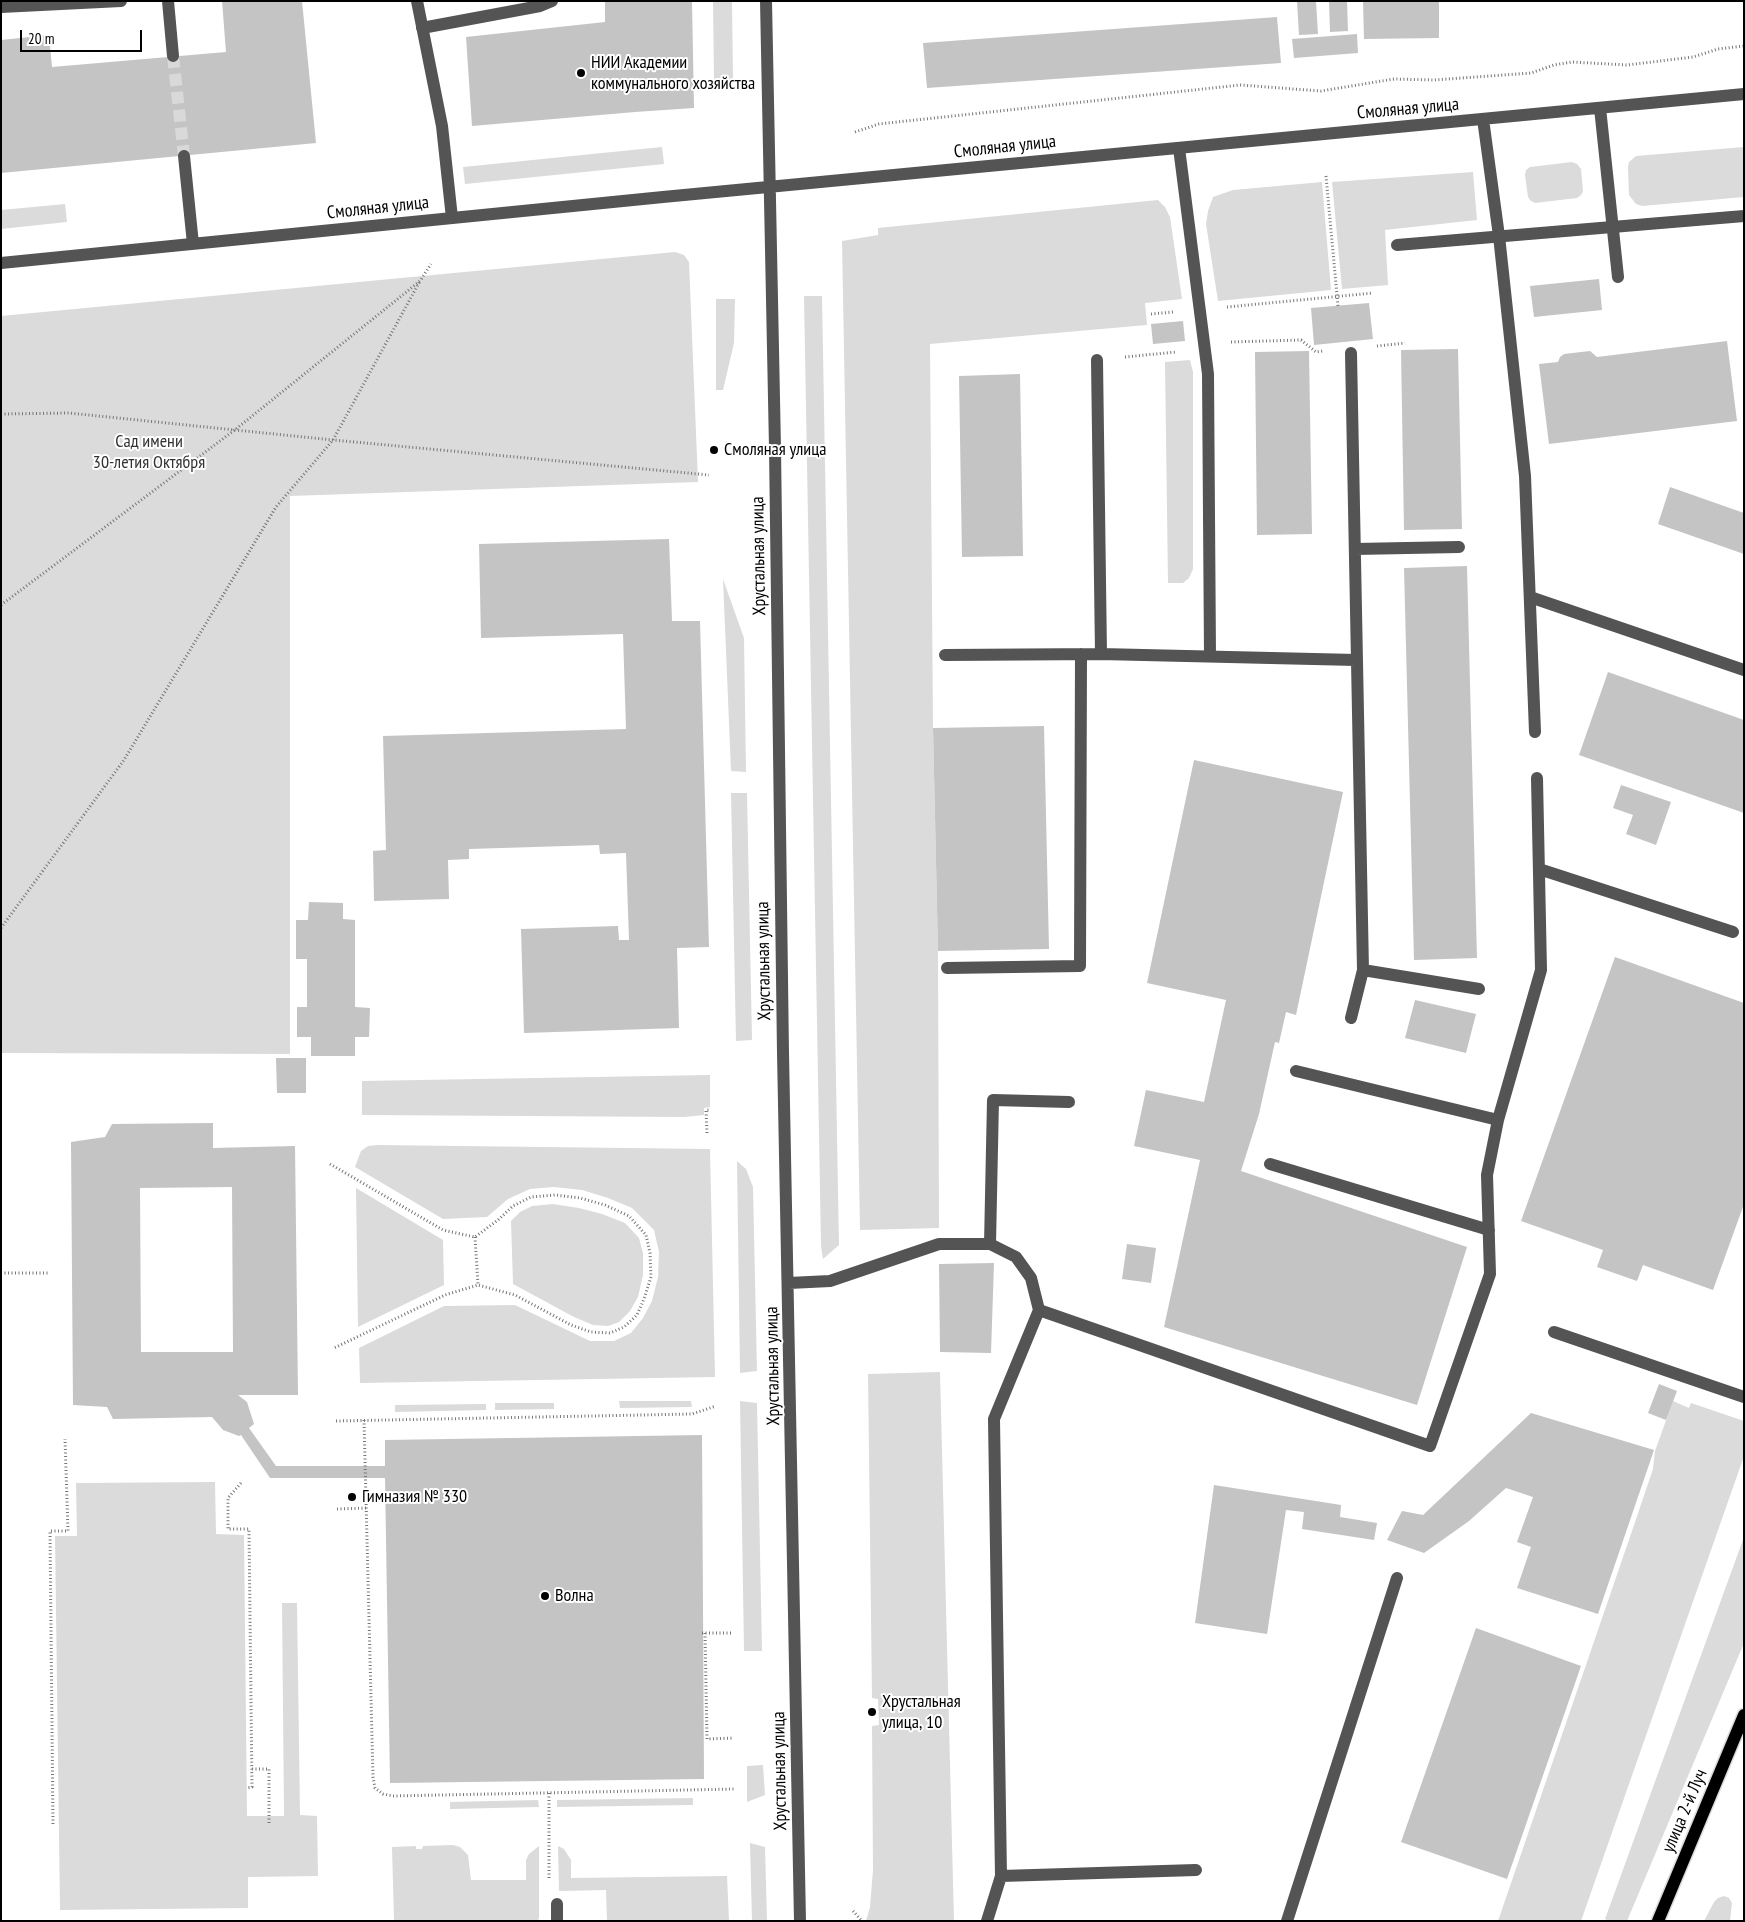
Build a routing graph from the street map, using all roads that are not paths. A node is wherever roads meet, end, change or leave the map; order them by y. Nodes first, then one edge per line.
1 (121, 1) edge
2 (168, 1) edge
3 (417, 1) edge
4 (552, 1) edge
5 (766, 1) edge
6 (1, 7) edge
7 (422, 28) junction
8 (173, 56) tunnel mouth
9 (1744, 94) edge
10 (1600, 108) junction
11 (1483, 119) junction
12 (1179, 148) junction
13 (184, 156) tunnel mouth
14 (769, 188) junction
15 (1744, 216) edge
16 (452, 218) junction
17 (1612, 227) junction
18 (1499, 236) junction
19 (194, 244) junction
20 (1397, 245) dead end
21 (1, 263) edge
22 (1618, 277) dead end
23 (1351, 354) dead end
24 (1097, 360) road end
25 (1459, 547) dead end
26 (1355, 549) junction
27 (1530, 597) junction
28 (1081, 654) junction
29 (1100, 654) junction
30 (945, 655) dead end
31 (1210, 656) junction
32 (1356, 660) junction
33 (1744, 670) edge
34 (1535, 732) dead end
35 (1537, 778) dead end
36 (1539, 869) junction
37 (1733, 932) dead end
38 (947, 968) dead end
39 (1363, 970) junction
40 (1479, 989) dead end
41 (1351, 1018) dead end
42 (1296, 1071) dead end
43 (1069, 1102) dead end
44 (1498, 1120) junction
45 (1270, 1164) dead end
46 (1490, 1230) junction
47 (990, 1244) junction
48 (788, 1283) junction
49 (1039, 1310) junction
50 (1554, 1332) dead end
51 (1744, 1397) edge
52 (1397, 1578) dead end
53 (1744, 1714) edge
54 (1196, 1870) dead end
55 (1001, 1876) junction
56 (557, 1904) road end
57 (557, 1921) edge
58 (800, 1921) edge
59 (986, 1921) edge
60 (1287, 1921) edge
61 (1658, 1921) edge

1 - 6 street
2 - 8 street
3 - 7 street
4 - 7 street
5 - 14 street, Хрустальная улица
7 - 16 street
9 - 10 street, Смоляная улица
10 - 11 street, Смоляная улица
10 - 17 street
11 - 12 street, Смоляная улица
11 - 18 street
12 - 14 street, Смоляная улица
12 - 31 street
13 - 19 street
14 - 16 street, Смоляная улица
14 - 48 street, Хрустальная улица
15 - 17 street
16 - 19 street, Смоляная улица
17 - 18 street
17 - 22 street
18 - 20 street
18 - 27 street
19 - 21 street, Смоляная улица
23 - 26 street
24 - 29 street
25 - 26 street
26 - 32 street
27 - 33 street
27 - 34 street
28 - 29 street
28 - 30 street
28 - 38 street
29 - 31 street
31 - 32 street
32 - 39 street
35 - 36 street
36 - 37 street
36 - 44 street
39 - 40 street
39 - 41 street
42 - 44 street
43 - 47 street
44 - 46 street
45 - 46 street
46 - 49 street
47 - 48 street
47 - 49 street
48 - 58 street, Хрустальная улица
49 - 55 street
50 - 51 street
52 - 60 street
53 - 61 main road, улица 2-й Луч
54 - 55 street
55 - 59 street
56 - 57 street

